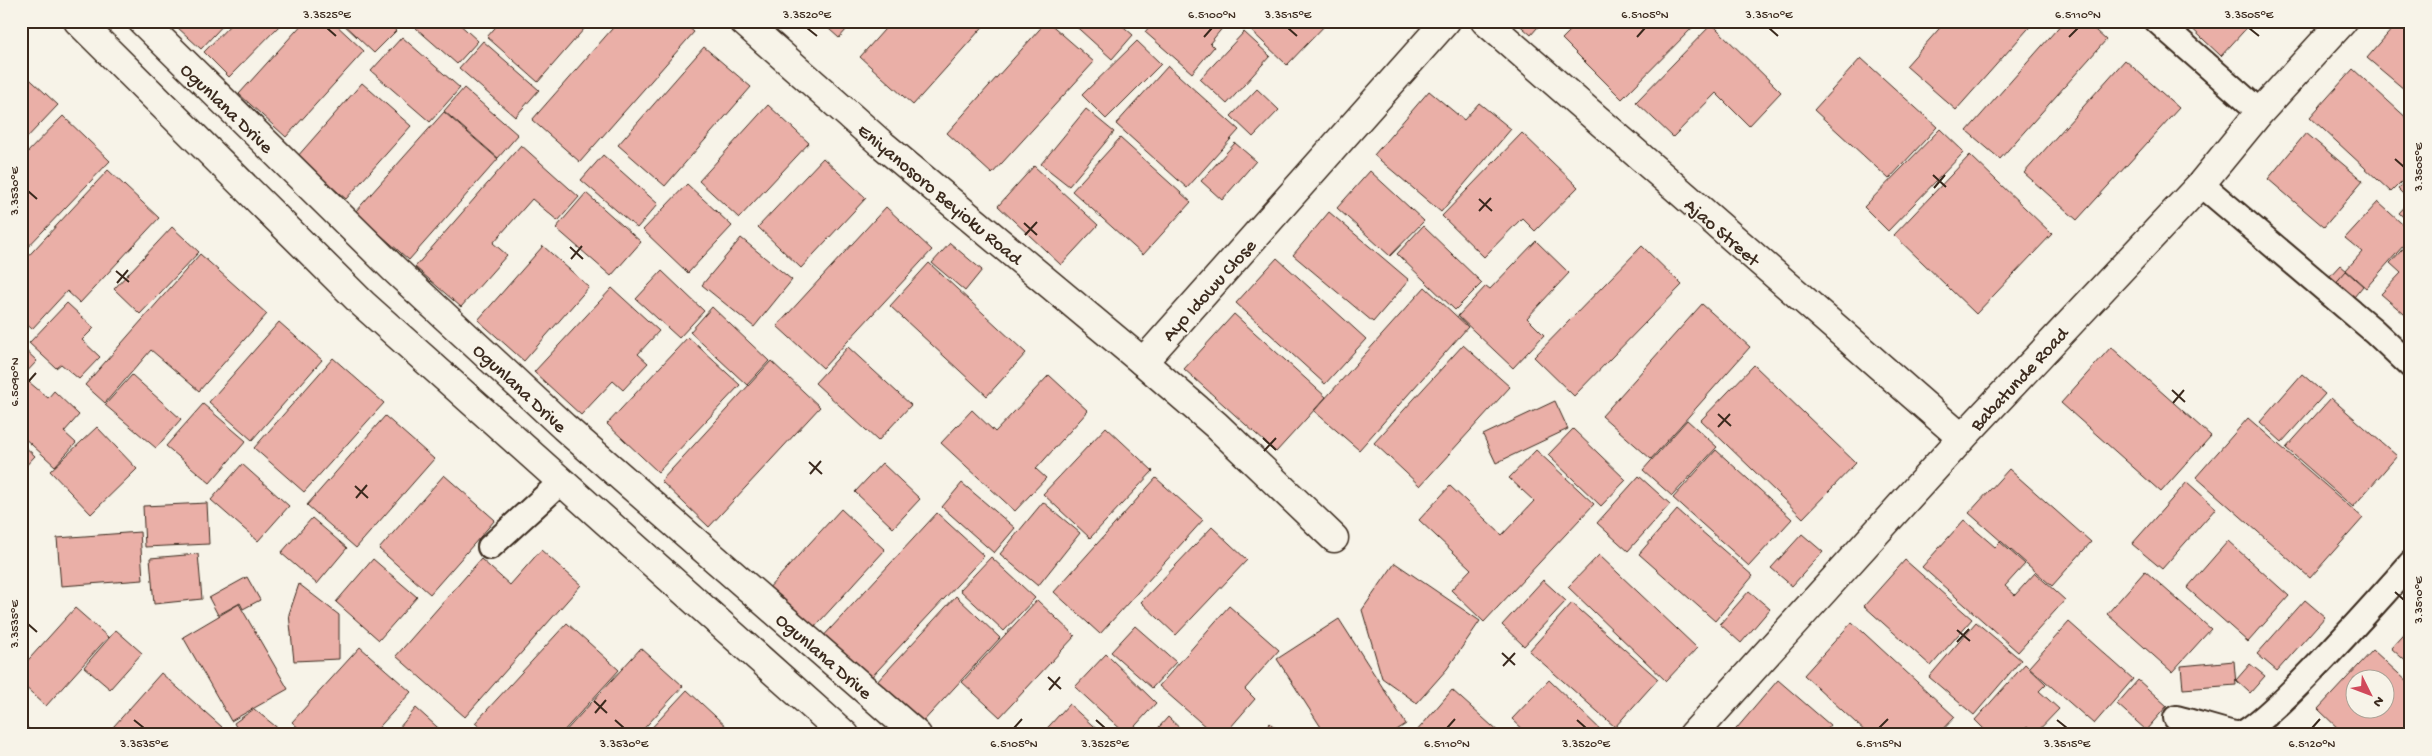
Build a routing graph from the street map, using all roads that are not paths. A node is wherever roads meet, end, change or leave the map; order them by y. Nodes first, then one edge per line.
1 (78, 21) edge
2 (142, 21) edge
3 (743, 21) edge
4 (1446, 21) edge
5 (1485, 21) edge
6 (2157, 21) edge
7 (2343, 21) edge
8 (2260, 112) junction
9 (2201, 184) junction
10 (1143, 362) junction
11 (2411, 366) edge
12 (1962, 438) junction
13 (561, 482) junction
14 (1334, 538) dead end
15 (490, 547) dead end
16 (2411, 563) edge
17 (2176, 718) dead end
18 (845, 735) edge
19 (917, 735) edge
20 (1692, 735) edge

1 - 13 street
2 - 19 street, Ogunlana Drive
3 - 10 street, Eniyanosoro Beyioku Road
4 - 10 street, Ayo Idowu Close
5 - 12 street, Ajao Street
6 - 8 lane
7 - 8 street, Babatunde Road
8 - 9 street, Babatunde Road
9 - 11 lane
9 - 12 street, Babatunde Road
10 - 14 street
12 - 20 street, Babatunde Road
13 - 15 lane
13 - 18 street
16 - 17 lane

